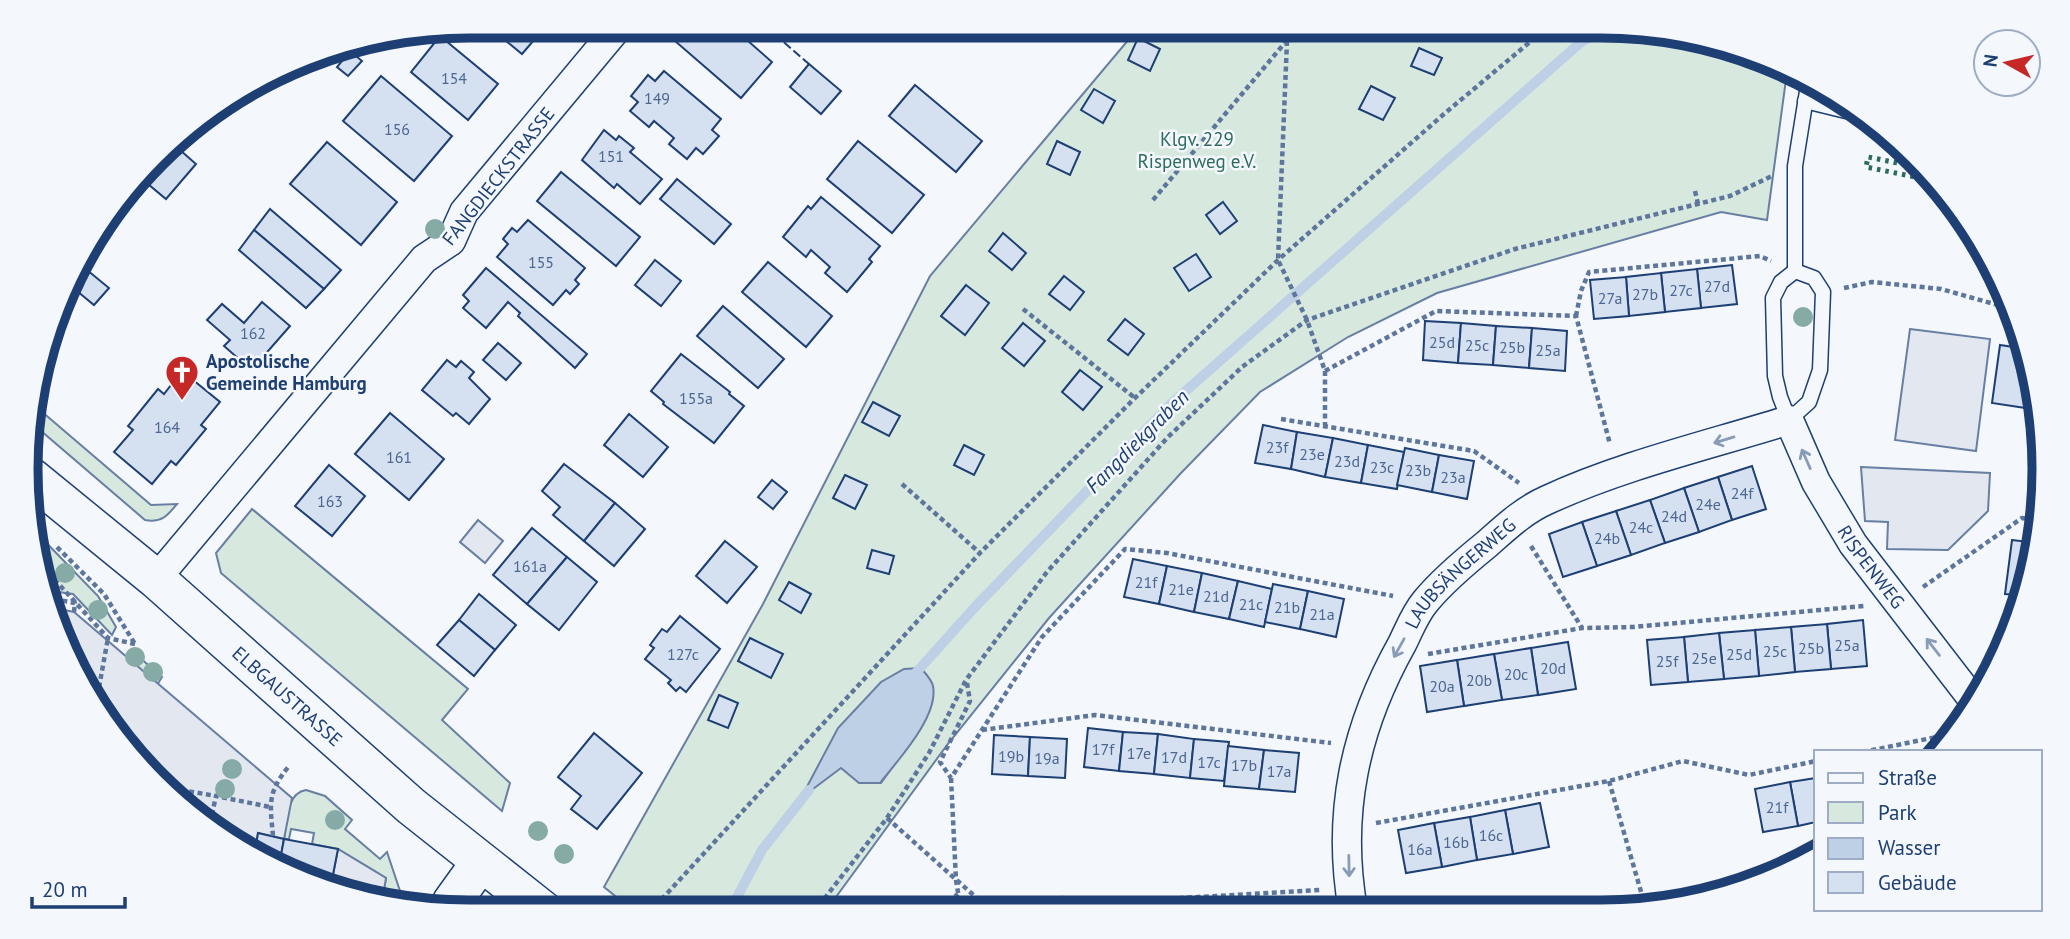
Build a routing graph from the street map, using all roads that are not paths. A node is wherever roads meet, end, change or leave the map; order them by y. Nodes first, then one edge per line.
1 (609, 38) edge
2 (1807, 91) edge
3 (1805, 102) junction
4 (1837, 109) edge
5 (1795, 271) junction
6 (1789, 420) junction
7 (39, 491) edge
8 (156, 579) junction
9 (1968, 694) edge
10 (480, 863) junction
11 (1351, 899) edge
12 (453, 900) edge
13 (529, 900) edge

1 - 8 street, FANGDIECKSTRASSE
2 - 3 lane
3 - 4 lane
3 - 5 lane
5 - 6 lane, RISPENWEG
5 - 6 lane
9 -> 6 street, RISPENWEG
6 -> 11 street, LAUBSÄNGERWEG
7 - 8 main road, ELBGAUSTRASSE
8 - 10 main road, ELBGAUSTRASSE
10 - 12 main road
10 - 13 main road, ELBGAUSTRASSE

